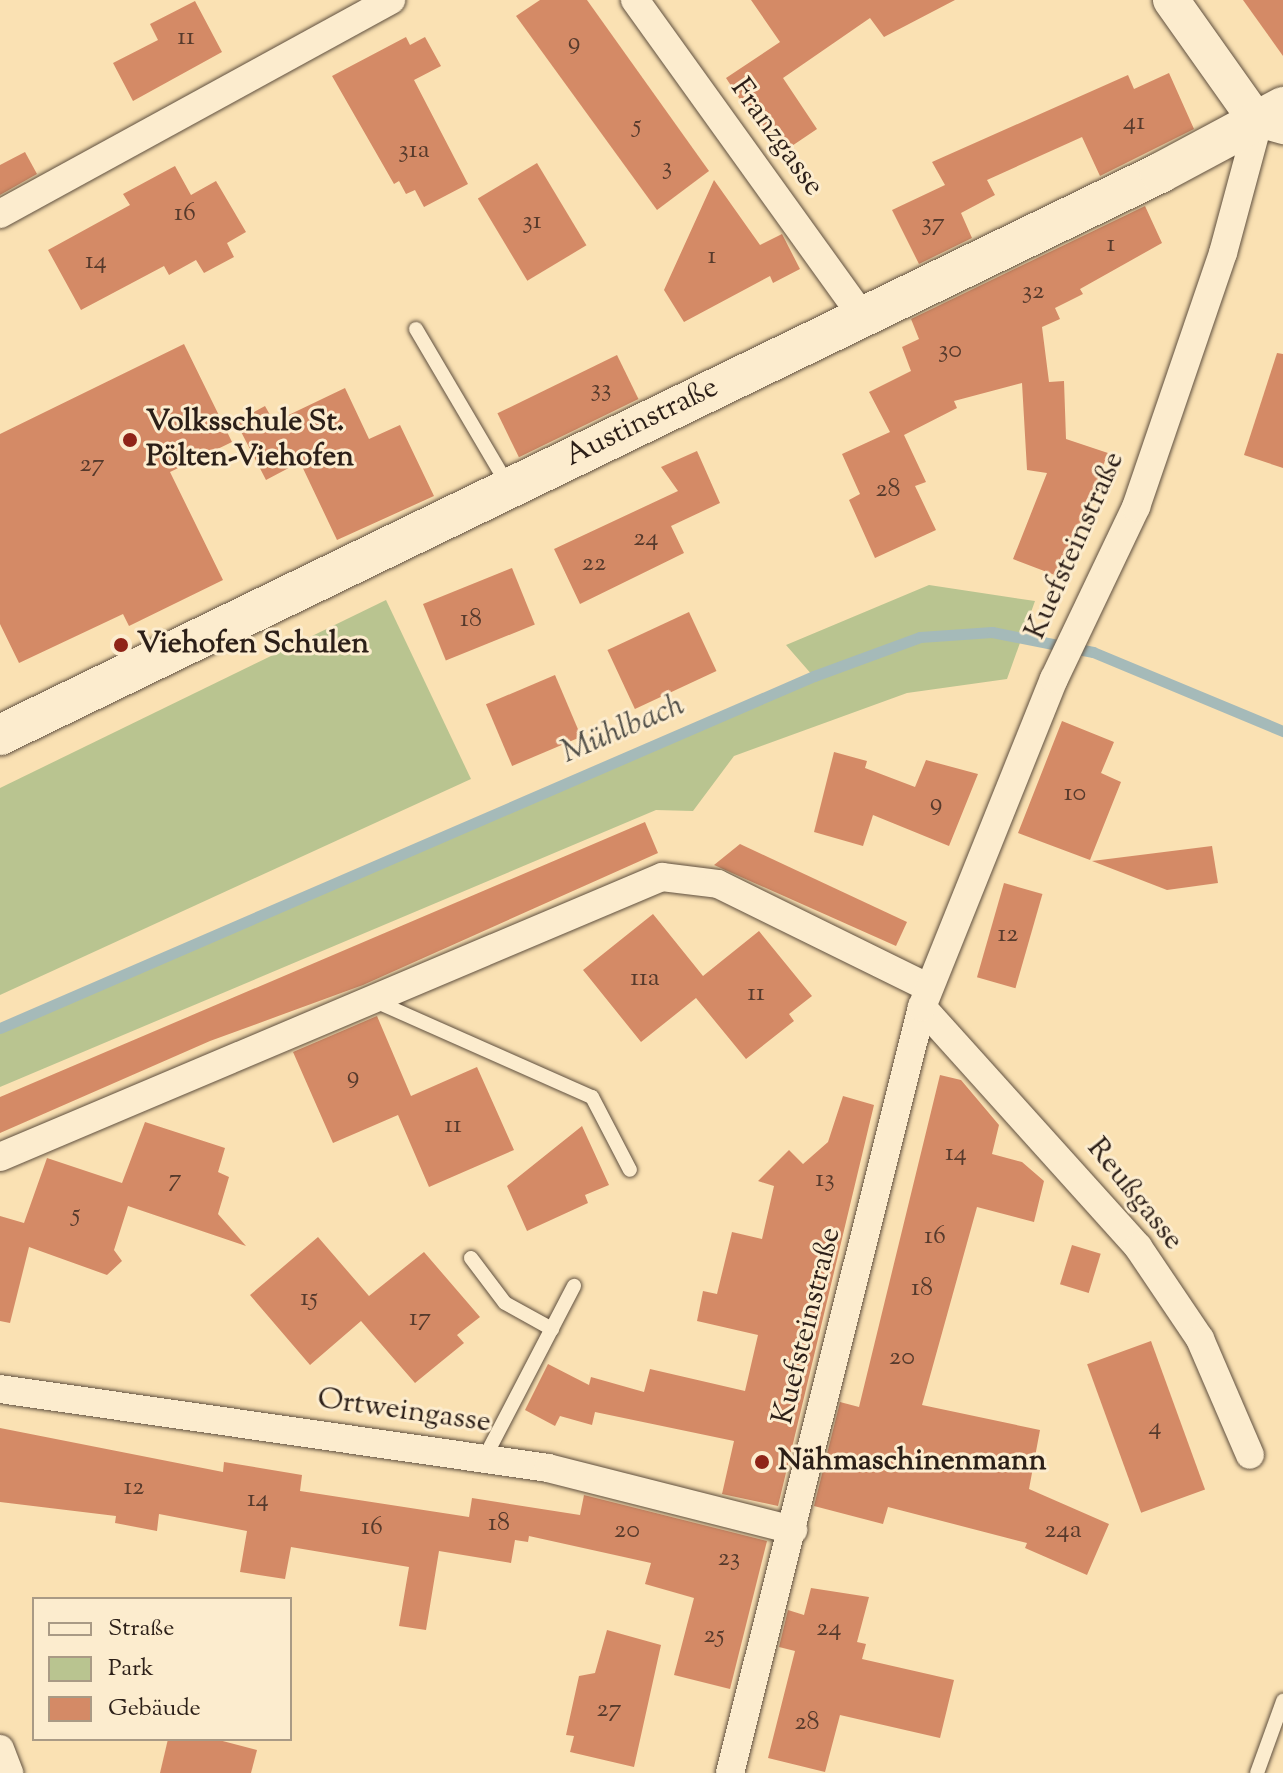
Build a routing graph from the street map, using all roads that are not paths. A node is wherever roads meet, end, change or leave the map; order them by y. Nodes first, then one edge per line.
1 (391, 0) edge
2 (635, 0) edge
3 (1171, 0) edge
4 (1275, 120) edge
5 (0, 214) edge
6 (862, 316) junction
7 (416, 329) dead end
8 (509, 488) junction
9 (0, 735) edge
10 (926, 998) junction
11 (372, 999) junction
12 (0, 1157) edge
13 (630, 1170) dead end
14 (471, 1258) dead end
15 (574, 1286) dead end
16 (552, 1329) junction
17 (0, 1389) edge
18 (1250, 1455) dead end
19 (485, 1457) junction
20 (793, 1530) junction
21 (1283, 1701) edge
22 (0, 1749) edge
23 (9, 1773) edge
24 (730, 1773) edge
25 (1257, 1773) edge

1 - 5 street
2 - 6 street, Franzgasse
3 - 4 street
4 - 6 main road, Austinstraße
4 - 10 street, Kuefsteinstraße
6 - 8 main road, Austinstraße
7 - 8 lane
8 - 9 main road, Austinstraße
10 - 11 street
10 - 18 street, Reußgasse
10 - 20 street, Kuefsteinstraße
11 - 12 street
11 - 13 lane
14 - 16 lane
15 - 16 lane
16 - 19 lane
17 - 19 street, Ortweingasse
19 - 20 street, Ortweingasse
20 - 24 street, Kuefsteinstraße
21 - 25 lane
22 - 23 street

